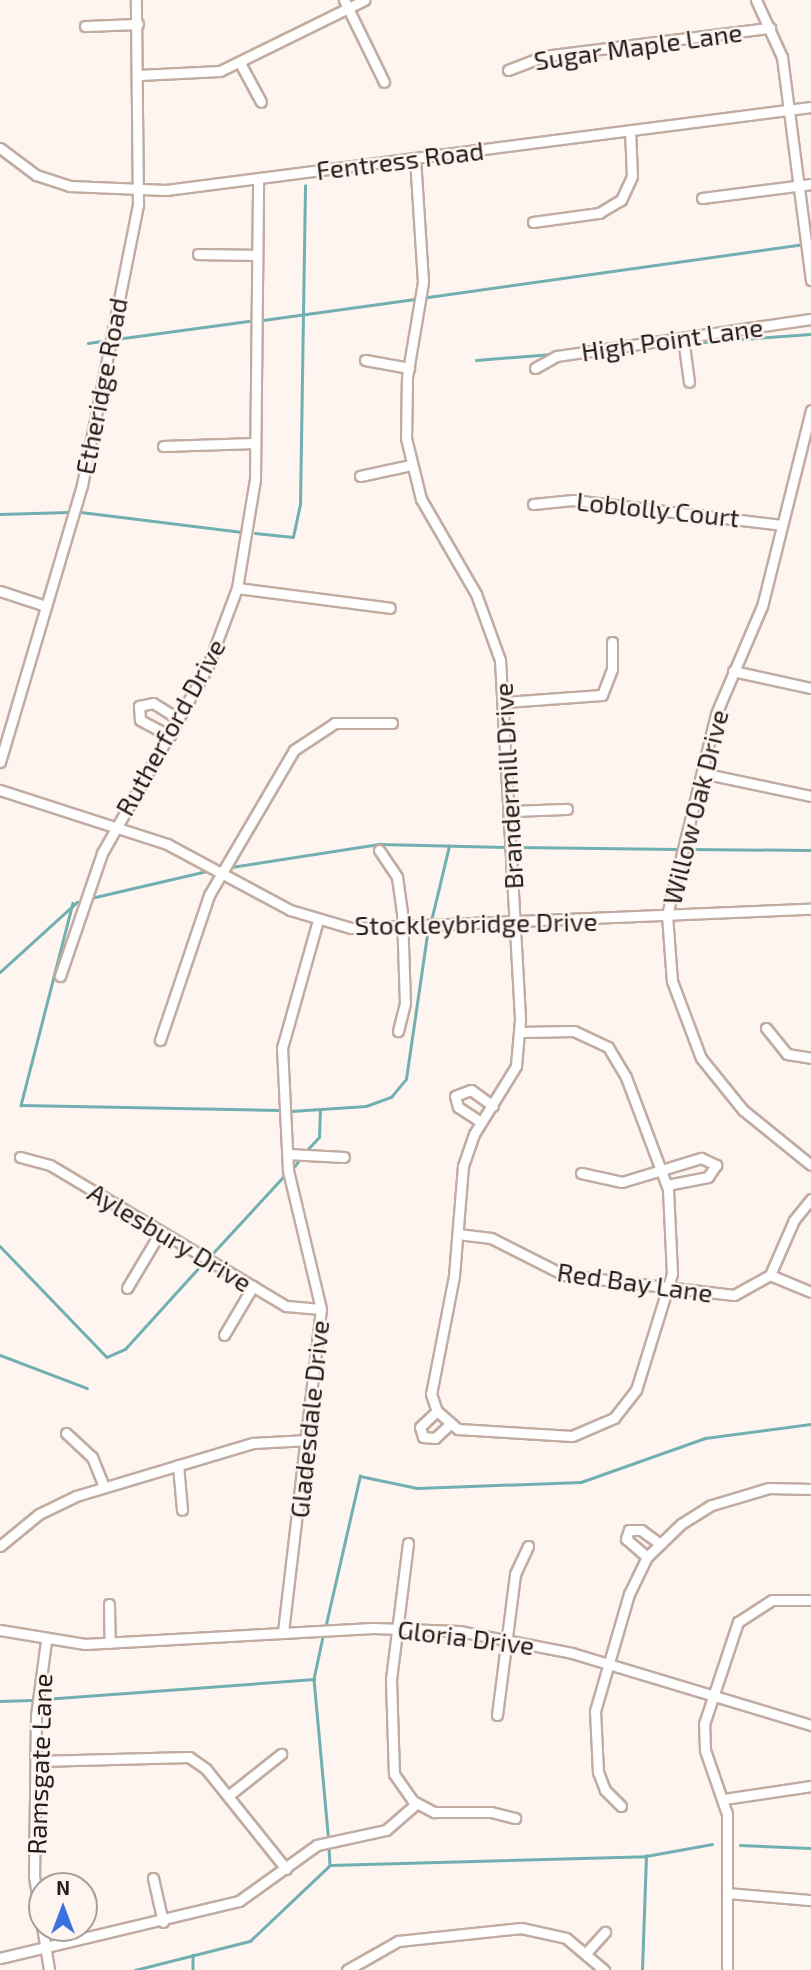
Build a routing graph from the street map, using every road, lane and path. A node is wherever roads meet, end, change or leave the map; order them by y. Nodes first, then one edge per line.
1 (136, 0) edge
2 (364, 0) edge
3 (756, 0) edge
4 (346, 4) edge
5 (138, 24) junction
6 (85, 26) dead end
7 (770, 27) junction
8 (240, 63) junction
9 (508, 70) dead end
10 (139, 75) junction
11 (384, 82) dead end
12 (261, 102) dead end
13 (811, 107) edge
14 (789, 110) junction
15 (630, 130) junction
16 (0, 148) edge
17 (415, 158) junction
18 (258, 178) junction
19 (811, 184) edge
20 (799, 186) junction
21 (141, 191) junction
22 (702, 198) dead end
23 (533, 222) dead end
24 (198, 254) dead end
25 (257, 255) junction
26 (811, 280) edge
27 (811, 319) edge
28 (683, 338) junction
29 (365, 360) dead end
30 (409, 368) junction
31 (535, 368) dead end
32 (689, 382) dead end
33 (811, 410) edge
34 (809, 426) edge
35 (256, 443) junction
36 (163, 446) dead end
37 (411, 465) junction
38 (360, 476) dead end
39 (533, 504) dead end
40 (782, 525) junction
41 (237, 589) junction
42 (0, 591) edge
43 (46, 606) junction
44 (390, 608) dead end
45 (612, 642) dead end
46 (733, 671) junction
47 (811, 688) edge
48 (505, 702) junction
49 (179, 719) junction
50 (392, 723) dead end
51 (170, 736) junction
52 (0, 762) edge
53 (702, 773) junction
54 (0, 790) edge
55 (811, 796) edge
56 (567, 809) dead end
57 (510, 811) junction
58 (116, 826) junction
59 (379, 849) dead end
60 (222, 872) junction
61 (811, 909) edge
62 (667, 915) junction
63 (318, 920) junction
64 (516, 924) junction
65 (402, 930) junction
66 (60, 976) dead end
67 (766, 1028) dead end
68 (398, 1031) dead end
69 (520, 1032) junction
70 (160, 1040) dead end
71 (811, 1058) edge
72 (493, 1106) junction
73 (481, 1122) junction
74 (287, 1154) junction
75 (20, 1157) dead end
76 (344, 1157) dead end
77 (811, 1165) edge
78 (662, 1168) junction
79 (581, 1173) dead end
80 (667, 1185) junction
81 (811, 1199) edge
82 (161, 1231) junction
83 (458, 1234) junction
84 (770, 1275) junction
85 (253, 1286) junction
86 (127, 1288) dead end
87 (669, 1290) junction
88 (811, 1292) edge
89 (321, 1309) junction
90 (224, 1335) dead end
91 (66, 1433) dead end
92 (308, 1440) junction
93 (178, 1465) junction
94 (104, 1487) junction
95 (811, 1489) edge
96 (183, 1510) dead end
97 (408, 1543) dead end
98 (660, 1544) junction
99 (0, 1546) edge
100 (528, 1546) dead end
101 (647, 1558) junction
102 (811, 1601) edge
103 (109, 1604) dead end
104 (397, 1627) junction
105 (0, 1630) edge
106 (283, 1632) junction
107 (507, 1638) junction
108 (46, 1641) junction
109 (110, 1643) junction
110 (607, 1664) junction
111 (712, 1696) junction
112 (497, 1715) dead end
113 (811, 1725) edge
114 (281, 1754) dead end
115 (37, 1760) junction
116 (811, 1786) edge
117 (228, 1796) junction
118 (724, 1799) junction
119 (416, 1804) junction
120 (621, 1806) dead end
121 (516, 1818) dead end
122 (286, 1869) junction
123 (153, 1878) dead end
124 (727, 1893) junction
125 (811, 1900) edge
126 (163, 1922) junction
127 (605, 1932) dead end
128 (44, 1949) junction
129 (587, 1952) junction
130 (0, 1958) edge
131 (49, 1970) edge
132 (347, 1970) edge
133 (604, 1970) edge
134 (727, 1970) edge

1 - 5 street, Etheridge Road
2 - 4 street
3 - 7 street
4 - 8 street
4 - 11 street
5 - 6 street
5 - 10 street, Etheridge Road
7 - 9 street, Sugar Maple Lane
7 - 14 street
8 - 10 street
8 - 12 street
10 - 21 street, Etheridge Road
13 - 14 street, Fentress Road
14 - 15 street, Fentress Road
14 - 20 street
15 - 17 street, Fentress Road
15 - 23 street
16 - 21 street, Fentress Road
17 - 18 street, Fentress Road
17 - 30 street, Brandermill Drive
18 - 21 street, Fentress Road
18 - 25 street, Rutherford Drive
19 - 20 street
20 - 22 street
20 - 26 street
21 - 43 street, Etheridge Road
24 - 25 street
25 - 35 street, Rutherford Drive
27 - 28 street, High Point Lane
28 - 31 street, High Point Lane
28 - 32 street
29 - 30 street
30 - 37 street, Brandermill Drive
33 - 34 street, Willow Oak Drive
34 - 40 street, Willow Oak Drive
35 - 36 street
35 - 41 street, Rutherford Drive
37 - 38 street
37 - 48 street, Brandermill Drive
39 - 40 street, Loblolly Court
40 - 46 street, Willow Oak Drive
41 - 44 street
41 - 49 street, Rutherford Drive
42 - 43 street
43 - 52 street, Etheridge Road
45 - 48 street
46 - 47 street
46 - 53 street, Willow Oak Drive
48 - 57 street, Brandermill Drive
49 - 51 street, Rutherford Drive
49 - 51 street
50 - 60 street
51 - 58 street, Rutherford Drive
53 - 55 street
53 - 62 street, Willow Oak Drive
54 - 58 street, Stockleybridge Drive
56 - 57 street
57 - 64 street, Brandermill Drive
58 - 60 street, Stockleybridge Drive
58 - 66 street, Rutherford Drive
59 - 65 street
60 - 63 street, Stockleybridge Drive
60 - 70 street
61 - 62 street, Stockleybridge Drive
62 - 64 street, Stockleybridge Drive
62 - 77 street, Willow Oak Drive
63 - 65 street, Stockleybridge Drive
63 - 74 street, Gladesdale Drive
64 - 65 street, Stockleybridge Drive
64 - 69 street, Brandermill Drive
65 - 68 street
67 - 71 street
69 - 72 street, Brandermill Drive
69 - 78 street
72 - 73 street, Brandermill Drive
72 - 73 street
73 - 83 street, Brandermill Drive
74 - 76 street
74 - 89 street, Gladesdale Drive
75 - 82 street, Aylesbury Drive
78 - 79 street
78 - 80 street
78 - 80 street
80 - 87 street
81 - 84 street
82 - 85 street, Aylesbury Drive
82 - 86 street
83 - 87 street, Red Bay Lane
83 - 87 street, Brandermill Drive
84 - 87 street, Red Bay Lane
84 - 88 street
85 - 89 street, Aylesbury Drive
85 - 90 street
89 - 92 street, Gladesdale Drive
91 - 94 street
92 - 93 street
92 - 106 street, Gladesdale Drive
93 - 94 street
93 - 96 street
94 - 99 street
95 - 98 street
97 - 104 street
98 - 101 street
98 - 101 street
100 - 107 street
101 - 110 street
102 - 111 street
103 - 109 street
104 - 106 street, Gloria Drive
104 - 107 street, Gloria Drive
104 - 119 street
105 - 108 street, Gloria Drive
106 - 109 street, Gloria Drive
107 - 110 street, Gloria Drive
107 - 112 street
108 - 109 street, Gloria Drive
108 - 115 street, Ramsgate Lane
110 - 111 street, Gloria Drive
110 - 120 street
111 - 113 street, Gloria Drive
111 - 118 street
114 - 117 street
115 - 117 street
115 - 128 street, Ramsgate Lane
116 - 118 street
117 - 122 street
118 - 124 street
119 - 121 street
119 - 122 street
122 - 126 street
123 - 126 street
124 - 125 street
124 - 134 street
126 - 128 street
127 - 129 street
128 - 130 street
128 - 131 street, Ramsgate Lane
129 - 132 street
129 - 133 street

